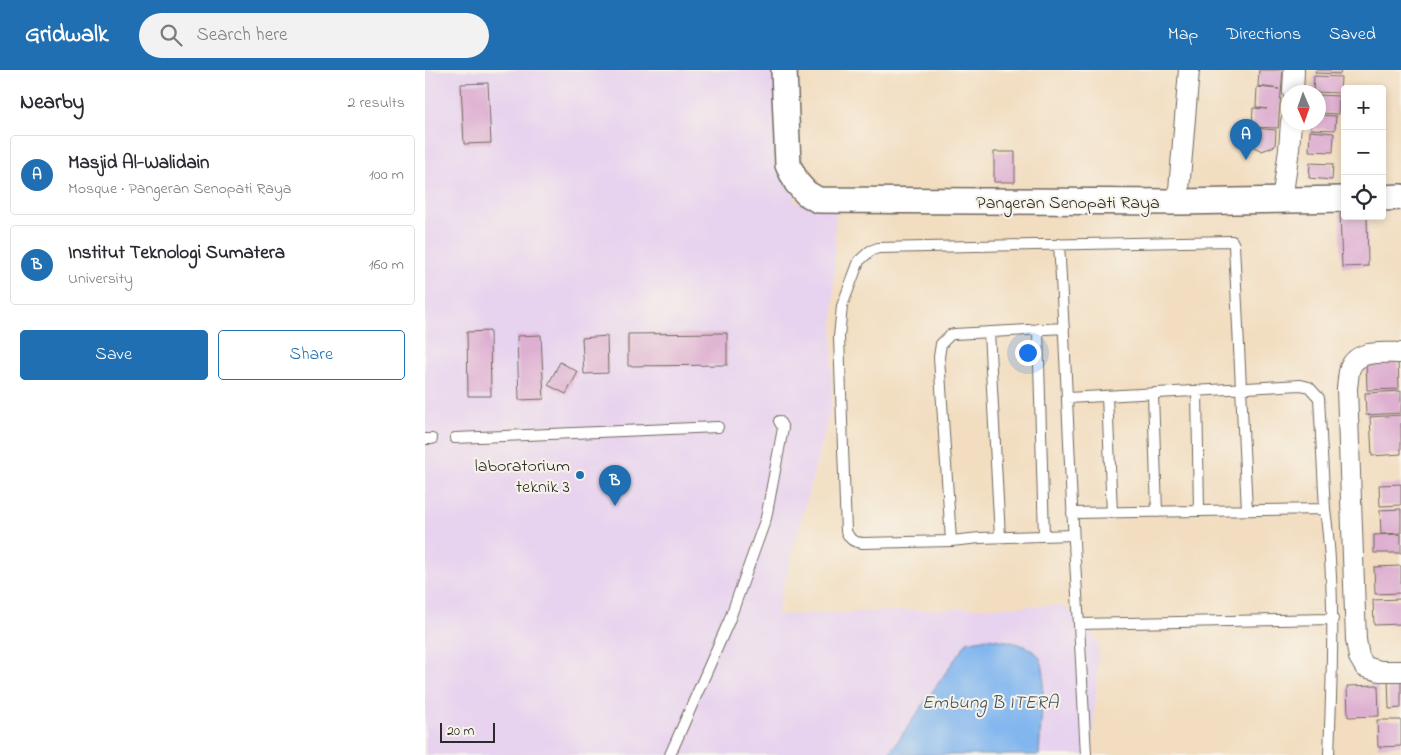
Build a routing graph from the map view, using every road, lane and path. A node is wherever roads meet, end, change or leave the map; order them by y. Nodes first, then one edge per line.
1 (784, 70) edge
2 (796, 70) edge
3 (1189, 70) edge
4 (1294, 70) edge
5 (1293, 85) edge
6 (1290, 130) edge
7 (797, 183) junction
8 (1401, 197) edge
9 (1386, 198) edge
10 (1341, 199) edge
11 (1282, 201) junction
12 (1178, 202) junction
13 (1059, 244) junction
14 (1064, 328) junction
15 (1038, 329) junction
16 (989, 332) junction
17 (1401, 353) edge
18 (1241, 389) junction
19 (1197, 391) junction
20 (1153, 394) junction
21 (1107, 396) junction
22 (1068, 398) junction
23 (779, 421) dead end
24 (718, 427) dead end
25 (455, 438) dead end
26 (1247, 510) junction
27 (1325, 510) junction
28 (1199, 511) junction
29 (1157, 512) junction
30 (1072, 513) junction
31 (1112, 513) junction
32 (1044, 536) junction
33 (1073, 536) junction
34 (1000, 537) junction
35 (951, 541) junction
36 (1333, 619) junction
37 (1079, 624) junction
38 (1401, 671) edge
39 (670, 755) edge
40 (1086, 755) edge
41 (1329, 755) edge

1 - 7 street, Pangeran Senopati Raya
2 - 7 street
3 - 12 street
4 - 5 street
6 - 11 street
7 - 12 street, Pangeran Senopati Raya
8 - 9 street
10 - 11 street, Pangeran Senopati Raya
11 - 12 street, Pangeran Senopati Raya
13 - 14 lane
13 - 18 lane
13 - 35 lane
14 - 15 lane
14 - 22 lane
15 - 16 lane
15 - 32 lane
16 - 34 lane
16 - 35 lane
17 - 38 street
18 - 19 lane
18 - 26 lane
18 - 27 lane
19 - 20 lane
19 - 28 lane
20 - 21 lane
20 - 29 lane
21 - 22 lane
21 - 31 lane
22 - 30 lane
23 - 39 lane
24 - 25 lane
26 - 27 lane
26 - 28 lane
27 - 36 lane
28 - 29 lane
29 - 31 lane
30 - 31 lane
30 - 33 lane
32 - 33 lane
32 - 34 lane
33 - 37 lane
34 - 35 lane
36 - 37 lane
36 - 41 lane
37 - 40 lane

